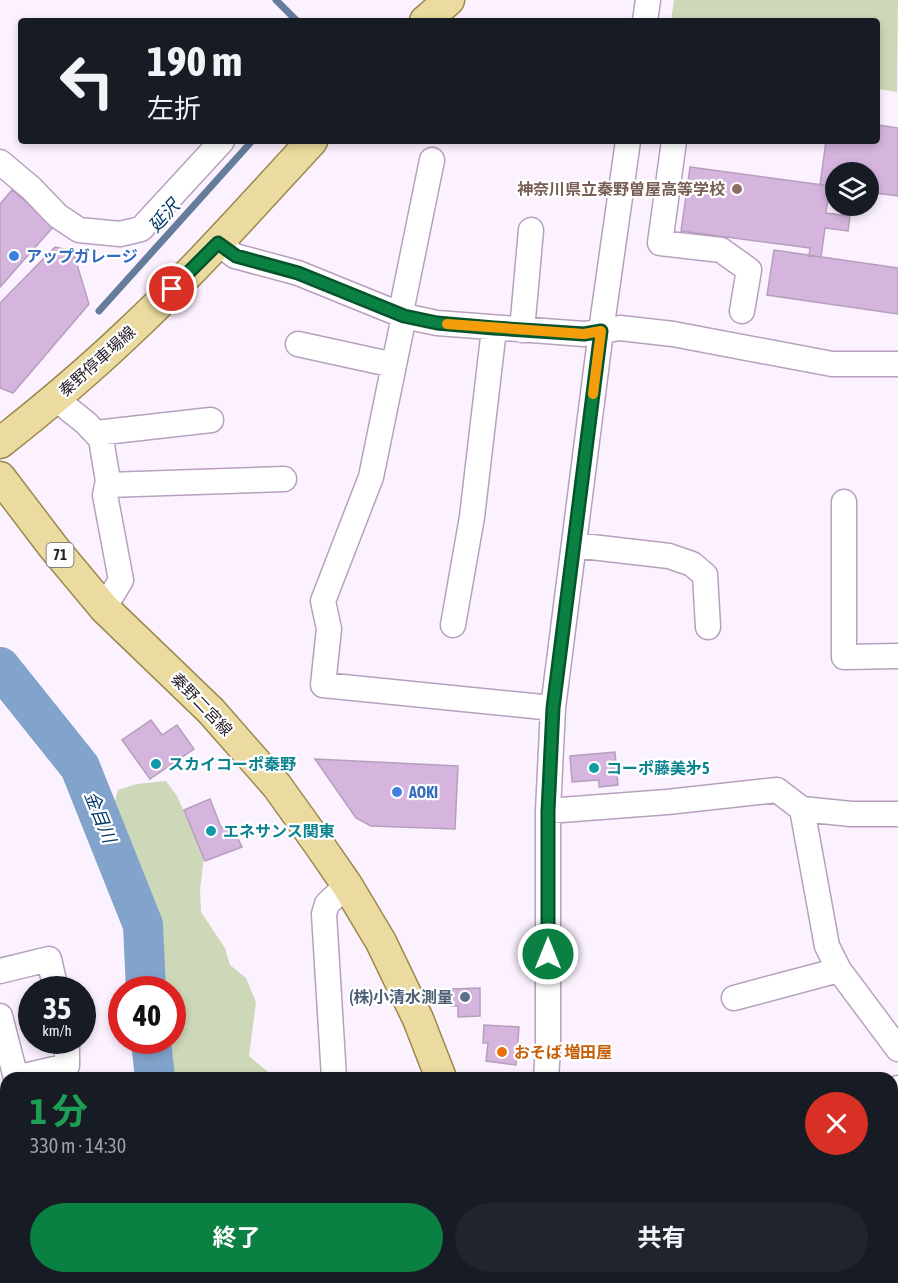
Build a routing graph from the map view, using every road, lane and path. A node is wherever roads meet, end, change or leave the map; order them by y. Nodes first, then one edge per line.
1 (424, 0) edge
2 (449, 0) edge
3 (648, 0) edge
4 (418, 18) edge
5 (428, 18) edge
6 (645, 18) edge
7 (219, 144) edge
8 (309, 144) edge
9 (628, 144) edge
10 (674, 144) edge
11 (432, 160) dead end
12 (0, 162) edge
13 (531, 230) dead end
14 (218, 243) junction
15 (742, 311) dead end
16 (404, 316) junction
17 (494, 328) junction
18 (522, 330) junction
19 (601, 331) junction
20 (298, 344) dead end
21 (898, 364) edge
22 (394, 365) junction
23 (56, 399) junction
24 (211, 420) dead end
25 (96, 433) junction
26 (0, 443) edge
27 (0, 477) edge
28 (284, 479) dead end
29 (107, 485) junction
30 (844, 502) dead end
31 (574, 545) junction
32 (104, 608) junction
33 (453, 625) dead end
34 (708, 627) dead end
35 (898, 656) edge
36 (553, 708) junction
37 (802, 810) junction
38 (548, 811) junction
39 (898, 814) edge
40 (347, 885) junction
41 (839, 969) junction
42 (0, 971) edge
43 (53, 976) edge
44 (735, 998) dead end
45 (0, 1016) edge
46 (898, 1048) edge
47 (67, 1054) edge
48 (14, 1072) edge
49 (42, 1072) edge
50 (334, 1072) edge
51 (439, 1072) edge
52 (546, 1072) edge

1 - 4 main road
2 - 5 main road
3 - 6 street
7 - 12 street
8 - 14 main road, 秦野停車場線
9 - 19 street
10 - 15 street
11 - 16 street
13 - 18 street
14 - 16 street
14 - 23 main road, 秦野停車場線
16 - 17 street
16 - 22 street
17 - 18 street
17 - 33 street
18 - 19 street
19 - 21 street
19 - 31 street
20 - 22 street
22 - 36 street
23 - 25 street
23 - 26 main road, 秦野停車場線
24 - 25 street
25 - 29 street
27 - 32 main road, 秦野二宮線 / 71
28 - 29 street
29 - 32 street
30 - 35 street
31 - 34 street
31 - 36 street
32 - 40 main road, 秦野二宮線 / 71
36 - 38 street
37 - 38 street
37 - 39 street
37 - 41 street
38 - 52 street
40 - 50 street
40 - 51 main road, 秦野二宮線 / 71
41 - 44 street
41 - 46 street
42 - 43 street
45 - 48 street
47 - 49 street

